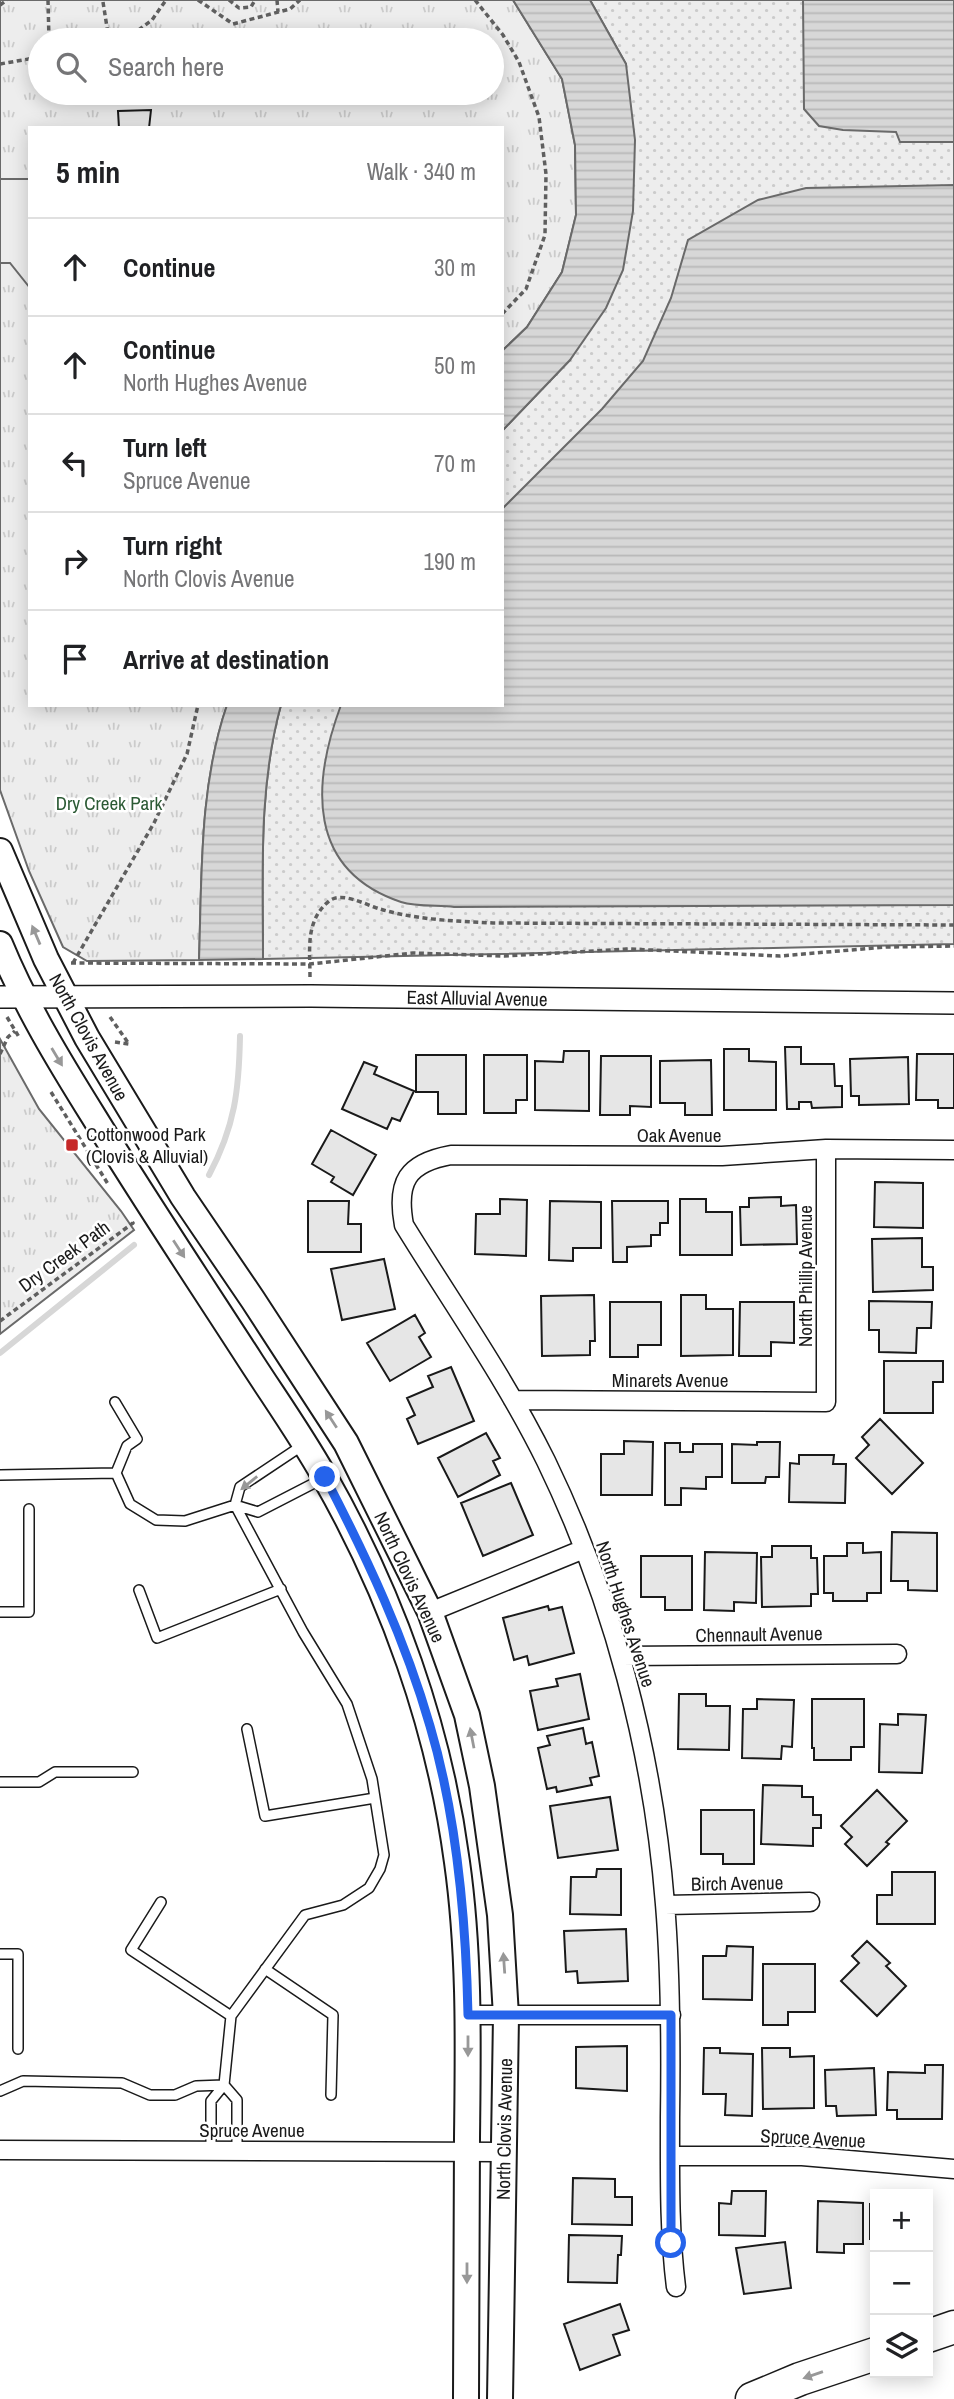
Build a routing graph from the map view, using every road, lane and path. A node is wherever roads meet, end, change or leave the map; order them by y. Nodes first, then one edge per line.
1 (7, 0) edge
2 (48, 0) edge
3 (166, 0) edge
4 (198, 0) edge
5 (229, 0) edge
6 (255, 0) edge
7 (277, 0) edge
8 (300, 0) edge
9 (475, 0) edge
10 (103, 1) edge
11 (0, 5) edge
12 (278, 12) junction
13 (49, 28) edge
14 (107, 28) edge
15 (141, 28) edge
16 (497, 28) edge
17 (504, 37) edge
18 (28, 59) edge
19 (0, 64) edge
20 (504, 312) edge
21 (198, 707) edge
22 (0, 850) edge
23 (954, 925) edge
24 (0, 944) edge
25 (954, 946) edge
26 (310, 964) junction
27 (311, 996) junction
28 (0, 997) edge
29 (25, 997) junction
30 (65, 997) junction
31 (954, 1003) edge
32 (22, 1042) dead end
33 (0, 1054) edge
34 (48, 1088) dead end
35 (826, 1149) junction
36 (954, 1150) edge
37 (409, 1173) joint
38 (111, 1189) dead end
39 (126, 1212) dead end
40 (0, 1321) edge
41 (513, 1400) junction
42 (115, 1402) dead end
43 (826, 1402) joint
44 (305, 1444) junction
45 (116, 1473) junction
46 (0, 1475) edge
47 (325, 1477) junction
48 (235, 1506) junction
49 (29, 1509) dead end
50 (584, 1549) junction
51 (281, 1589) junction
52 (139, 1590) dead end
53 (0, 1612) edge
54 (430, 1612) junction
55 (897, 1654) dead end
56 (621, 1656) junction
57 (247, 1729) dead end
58 (132, 1772) dead end
59 (0, 1782) edge
60 (375, 1798) junction
61 (161, 1902) dead end
62 (810, 1902) dead end
63 (665, 1905) junction
64 (0, 1954) edge
65 (265, 1969) junction
66 (468, 2015) junction
67 (506, 2015) junction
68 (671, 2015) junction
69 (231, 2016) junction
70 (18, 2049) dead end
71 (224, 2085) junction
72 (0, 2091) edge
73 (331, 2095) dead end
74 (0, 2150) edge
75 (211, 2150) junction
76 (237, 2150) junction
77 (467, 2152) junction
78 (503, 2152) junction
79 (670, 2156) junction
80 (954, 2169) edge
81 (676, 2287) dead end
82 (954, 2327) edge
83 (933, 2334) edge
84 (870, 2356) edge
85 (466, 2399) edge
86 (500, 2399) edge
87 (752, 2399) edge

1 - 11 path
2 - 13 path
3 - 15 path
4 - 12 path
5 - 6 path
7 - 12 path
8 - 12 path
9 - 16 path
10 - 14 path
17 - 20 path
18 - 19 path
21 - 26 path
30 -> 22 main road, North Clovis Avenue
23 - 26 path
24 - 29 main road, North Clovis Avenue
25 - 26 path
26 - 27 path
27 - 30 street, East Alluvial Avenue
27 - 31 street, East Alluvial Avenue
28 - 29 street, East Alluvial Avenue
29 - 30 street, East Alluvial Avenue
29 -> 44 main road, North Clovis Avenue
54 -> 30 main road, North Clovis Avenue
32 - 33 path
34 - 38 path, Dry Creek Path
35 - 36 street, Oak Avenue
35 - 37 street, Oak Avenue
35 - 43 street, North Phillip Avenue
37 - 41 street, North Hughes Avenue
39 - 40 path, Dry Creek Path
41 - 43 street, Minarets Avenue
41 - 50 street, North Hughes Avenue
42 - 45 lane
44 - 47 main road, North Clovis Avenue
44 -> 48 lane
44 - 54 main road
45 - 46 lane
45 - 48 lane
47 - 48 lane
47 - 66 main road, North Clovis Avenue
48 - 51 lane
49 - 53 lane
50 - 54 street
50 - 56 street, North Hughes Avenue
51 - 52 lane
51 - 60 lane
67 -> 54 main road, North Clovis Avenue
55 - 56 street, Chennault Avenue
56 - 63 street, North Hughes Avenue
57 - 60 lane
58 - 59 lane
60 - 65 lane
61 - 69 lane
62 - 63 street, Birch Avenue
63 - 68 street, North Hughes Avenue
64 - 70 lane
65 - 69 lane
65 - 73 lane
66 - 67 street
66 -> 77 main road, North Clovis Avenue
67 - 68 street
67 - 78 main road, North Clovis Avenue
68 - 79 street, North Hughes Avenue
69 - 71 lane
71 - 72 lane
71 - 75 lane
71 - 76 lane
74 - 75 street, Spruce Avenue
75 - 76 street, Spruce Avenue
76 - 77 street, Spruce Avenue
77 - 78 street, Spruce Avenue
77 -> 85 main road, North Clovis Avenue
78 - 86 main road, North Clovis Avenue
79 - 80 street, Spruce Avenue
79 - 81 street, North Hughes Avenue
82 - 83 highway
84 -> 87 highway

